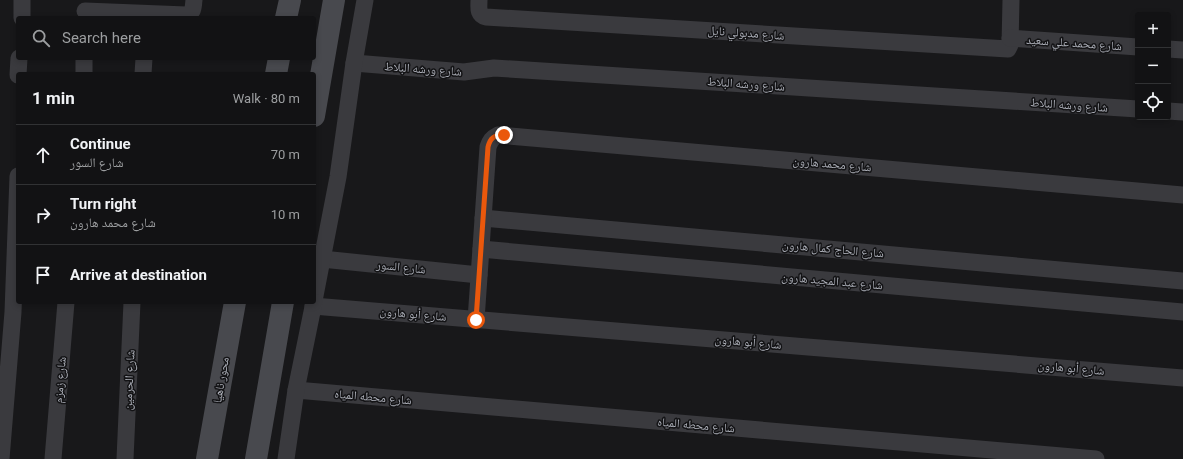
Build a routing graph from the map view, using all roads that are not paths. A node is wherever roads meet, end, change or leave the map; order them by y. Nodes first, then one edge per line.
1 (22, 0) edge
2 (194, 0) edge
3 (290, 0) edge
4 (334, 0) edge
5 (365, 0) edge
6 (479, 0) edge
7 (1011, 0) edge
8 (84, 10) edge
9 (146, 10) edge
10 (22, 16) edge
11 (286, 16) edge
12 (1008, 44) junction
13 (1135, 47) edge
14 (1171, 49) edge
15 (1183, 50) edge
16 (19, 60) edge
17 (84, 60) edge
18 (144, 60) edge
19 (279, 60) edge
20 (354, 63) junction
21 (18, 72) edge
22 (84, 72) edge
23 (143, 72) edge
24 (276, 72) edge
25 (316, 104) edge
26 (1135, 109) edge
27 (1171, 111) edge
28 (1183, 112) edge
29 (1183, 195) edge
30 (483, 218) junction
31 (16, 230) edge
32 (481, 249) junction
33 (322, 259) junction
34 (479, 275) junction
35 (1183, 281) edge
36 (316, 292) edge
37 (316, 303) edge
38 (66, 304) edge
39 (132, 304) edge
40 (235, 304) edge
41 (283, 304) edge
42 (314, 304) edge
43 (1183, 312) edge
44 (476, 320) junction
45 (1183, 378) edge
46 (296, 390) junction
47 (1, 459) edge
48 (53, 459) edge
49 (125, 459) edge
50 (207, 459) edge
51 (256, 459) edge
52 (286, 459) edge
53 (1096, 459) edge

1 - 10 street
2 - 9 street
3 - 11 main road
4 - 25 main road
5 - 20 street
6 - 12 street, شارع مدبولي نايل
7 - 12 street
8 - 9 street
12 - 13 street, شارع محمد علي سعيد
14 - 15 street
16 - 21 street
17 - 22 street
18 - 23 street
19 - 24 main road
20 - 26 street, شارع ورشه البلاط
20 - 33 street
27 - 28 street
29 - 30 street, شارع محمد هارون
30 - 32 street
30 - 35 street, شارع الحاج كمال هارون
31 - 47 street
32 - 34 street
32 - 43 street, شارع عبد المجيد هارون
33 - 34 street, شارع السور
33 - 36 street
34 - 44 street
37 - 44 street, شارع أبو هارون
38 - 48 street, شارع زمزم
39 - 49 street, شارع الحرمين
40 - 50 main road, محور ناهيا
41 - 51 main road
42 - 46 street
44 - 45 street, شارع أبو هارون
46 - 52 street
46 - 53 street, شارع محطه المياه

